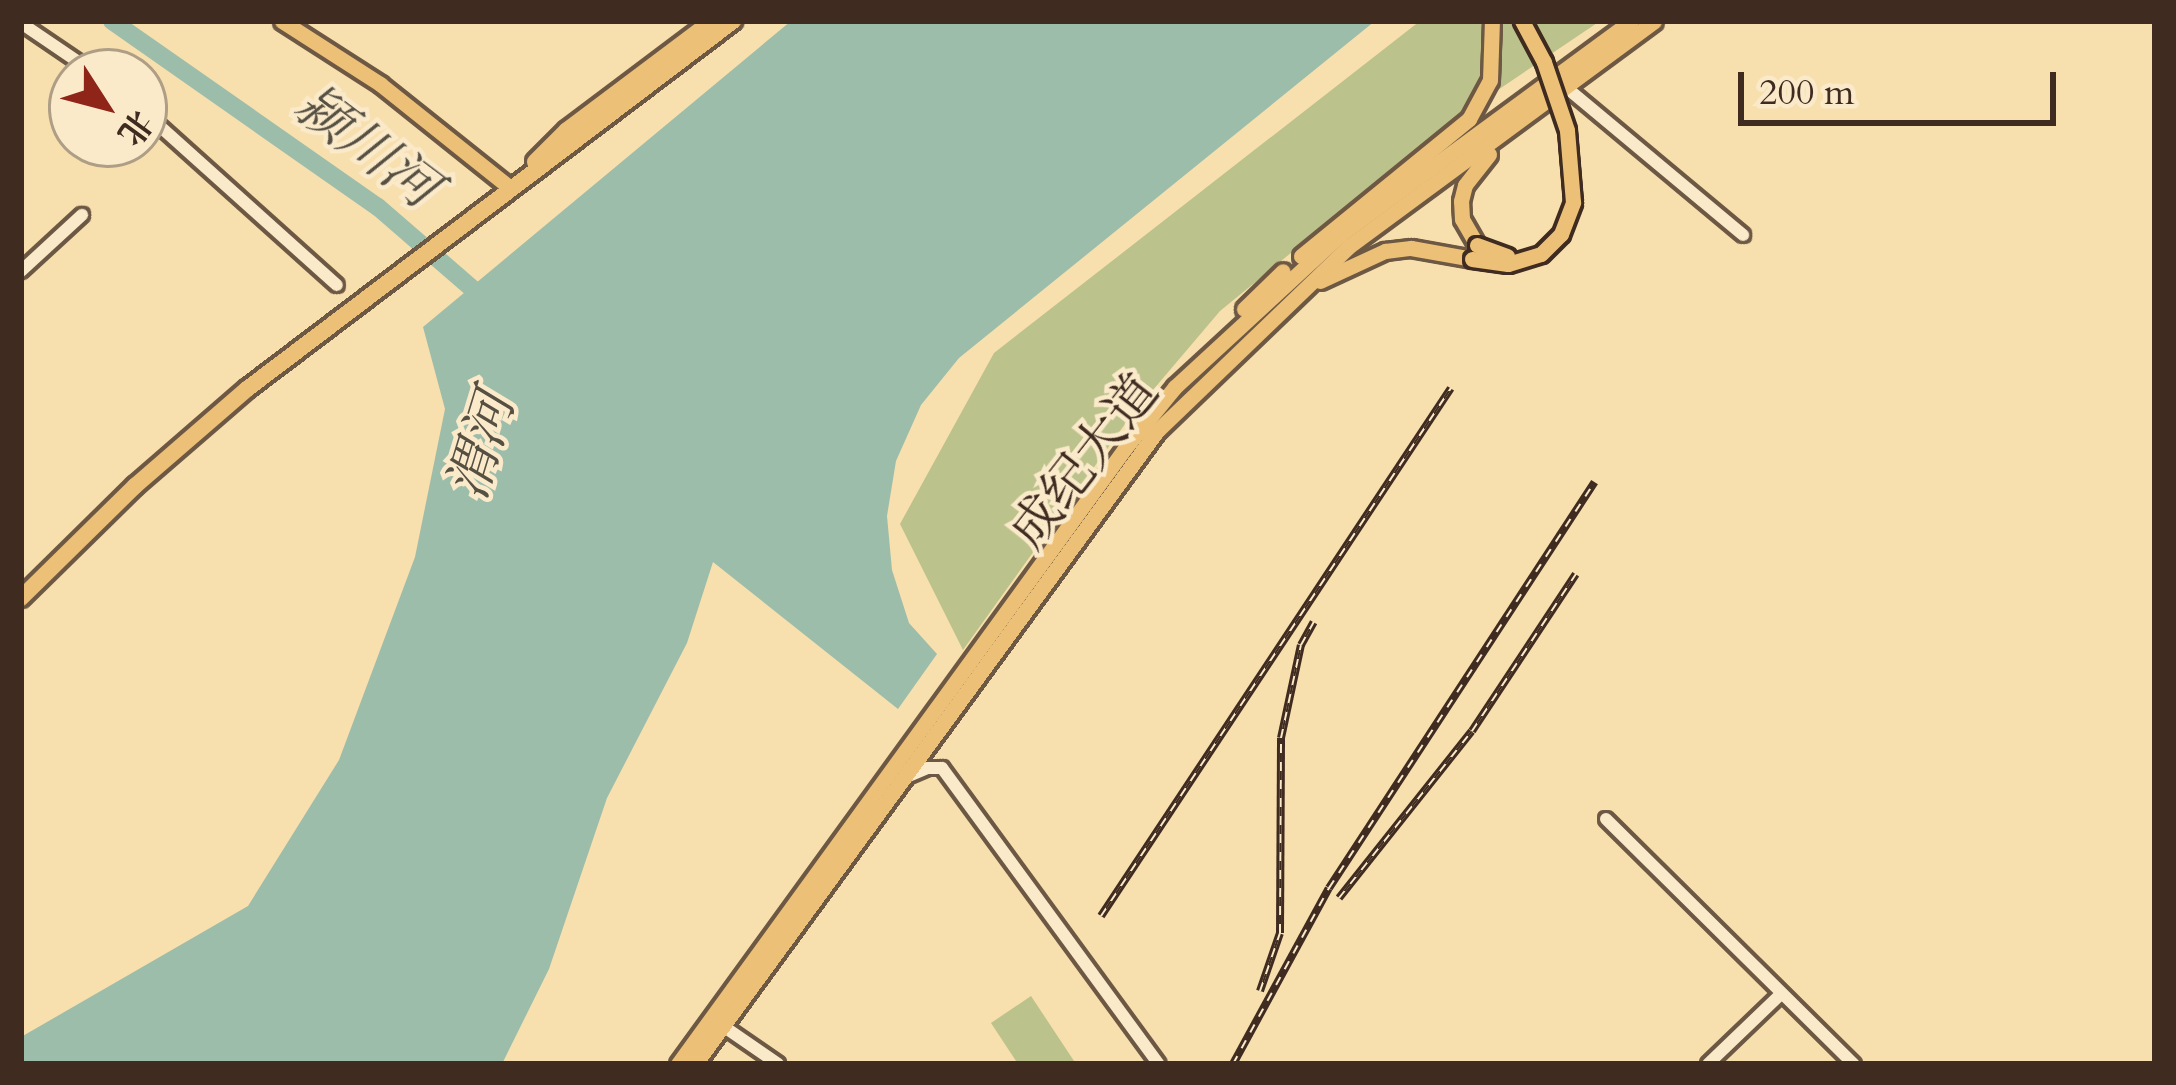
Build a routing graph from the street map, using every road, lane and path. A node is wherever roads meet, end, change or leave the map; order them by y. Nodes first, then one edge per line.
1 (282, 21) edge
2 (298, 21) edge
3 (712, 21) edge
4 (733, 21) edge
5 (1492, 21) edge
6 (1518, 21) edge
7 (1631, 21) edge
8 (1654, 21) edge
9 (21, 23) edge
10 (58, 48) edge
11 (1568, 88) junction
12 (1512, 128) junction
13 (168, 134) edge
14 (512, 184) junction
15 (491, 205) junction
16 (82, 215) dead end
17 (1742, 235) dead end
18 (1474, 252) junction
19 (21, 271) edge
20 (337, 285) dead end
21 (1292, 298) junction
22 (1217, 344) junction
23 (21, 598) edge
24 (903, 778) junction
25 (1606, 819) dead end
26 (1780, 995) junction
27 (723, 1026) junction
28 (678, 1064) edge
29 (695, 1064) edge
30 (778, 1064) edge
31 (1159, 1064) edge
32 (1708, 1064) edge
33 (1854, 1064) edge

1 - 14 main road
2 - 14 main road
3 - 14 highway
4 - 15 highway
5 - 22 main road
6 - 18 main road, bridge
7 - 22 main road, 成纪大道
8 - 11 main road, 成纪大道
9 - 10 street
11 - 12 main road, 成纪大道
11 - 17 street
12 - 18 main road
12 - 21 main road, 成纪大道
13 - 20 street
14 - 15 highway
15 - 23 highway
16 - 19 street
18 - 21 main road
21 - 24 main road, 成纪大道
22 - 28 main road, 成纪大道
24 - 27 main road, 成纪大道
24 - 31 street
25 - 26 street
26 - 32 street
26 - 33 street
27 - 29 main road, 成纪大道
27 - 30 street

